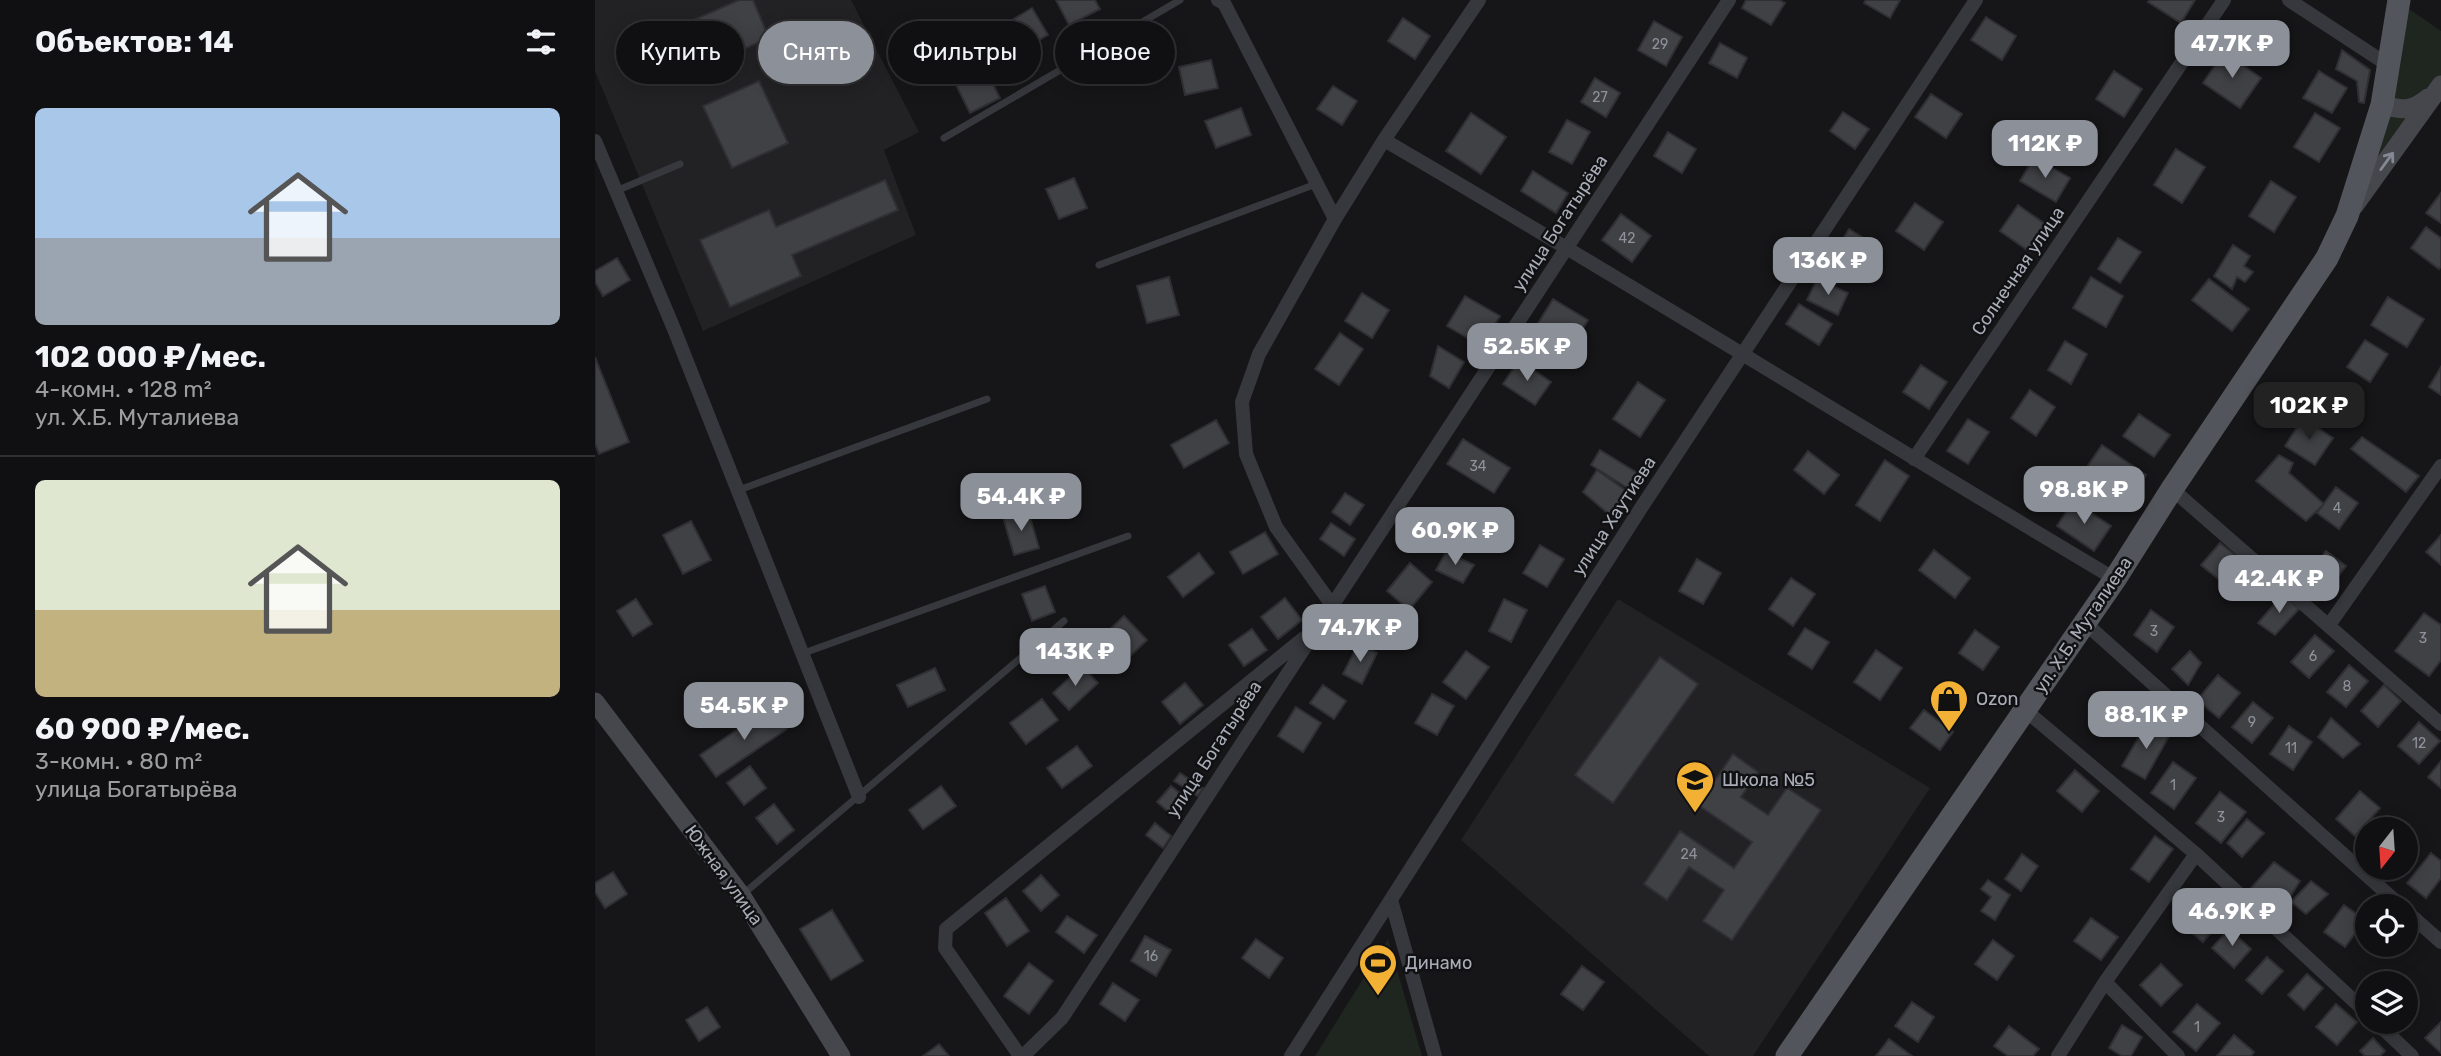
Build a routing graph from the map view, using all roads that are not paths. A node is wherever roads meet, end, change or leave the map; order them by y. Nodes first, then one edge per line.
1 (1180, 0) edge
2 (1479, 0) edge
3 (1729, 0) edge
4 (1976, 0) edge
5 (2224, 0) edge
6 (2289, 0) edge
7 (2399, 0) edge
8 (1223, 1) edge
9 (2388, 65) junction
10 (2439, 88) edge
11 (2382, 105) junction
12 (944, 138) dead end
13 (1384, 139) junction
14 (595, 141) edge
15 (680, 164) dead end
16 (1317, 184) junction
17 (616, 191) junction
18 (2347, 216) junction
19 (1335, 219) junction
20 (1567, 247) junction
21 (1099, 265) dead end
22 (1743, 355) junction
23 (987, 399) dead end
24 (1914, 459) junction
25 (2441, 466) edge
26 (2436, 484) edge
27 (2172, 489) junction
28 (739, 491) junction
29 (1128, 536) dead end
30 (2115, 579) junction
31 (1332, 605) junction
32 (1064, 621) dead end
33 (2085, 623) junction
34 (2329, 625) junction
35 (1316, 628) junction
36 (804, 653) junction
37 (595, 702) edge
38 (2025, 710) junction
39 (2441, 724) edge
40 (859, 797) junction
41 (2196, 854) junction
42 (2388, 894) edge
43 (741, 895) junction
44 (1391, 900) junction
45 (2418, 922) edge
46 (2441, 942) edge
47 (2105, 982) junction
48 (2355, 1002) edge
49 (2389, 1034) edge
50 (841, 1056) edge
51 (1021, 1056) edge
52 (1291, 1056) edge
53 (1435, 1056) edge
54 (1787, 1056) edge
55 (2058, 1056) edge
56 (2179, 1056) edge
57 (2412, 1056) edge

1 - 12 lane
2 - 13 street
3 - 20 street, улица Богатырёва
4 - 22 street, улица Хаутиева
5 - 24 street, Солнечная улица
6 - 9 street
7 - 9 main road
8 - 16 street
9 - 11 main road
10 - 11 street
18 -> 10 street, ул. Х.Б. Муталиева
11 - 18 main road
13 - 19 street
13 - 20 street
14 - 17 street
15 - 17 lane
16 - 19 street
16 - 21 lane
17 - 28 street
18 - 27 main road, ул. Х.Б. Муталиева
19 - 31 street
20 - 22 street
20 - 31 street, улица Богатырёва
22 - 24 street
22 - 44 street, улица Хаутиева
23 - 28 lane
24 - 30 street
25 - 26 street
26 - 34 street
27 - 30 main road, ул. Х.Б. Муталиева
27 - 34 street
28 - 36 street
29 - 36 lane
30 - 33 main road, ул. Х.Б. Муталиева
31 - 35 street, улица Богатырёва
32 - 40 lane
33 - 38 main road, ул. Х.Б. Муталиева
33 - 42 street
34 - 39 street
35 - 51 street, улица Богатырёва
35 - 51 street
36 - 40 street
37 - 43 street, Южная улица
38 - 41 street
38 - 54 main road, ул. Х.Б. Муталиева
40 - 43 lane
41 - 47 street
41 - 48 street
43 - 50 street, Южная улица
44 - 52 street, улица Хаутиева
44 - 53 street
45 - 46 street
47 - 55 street
47 - 56 street
49 - 57 street

